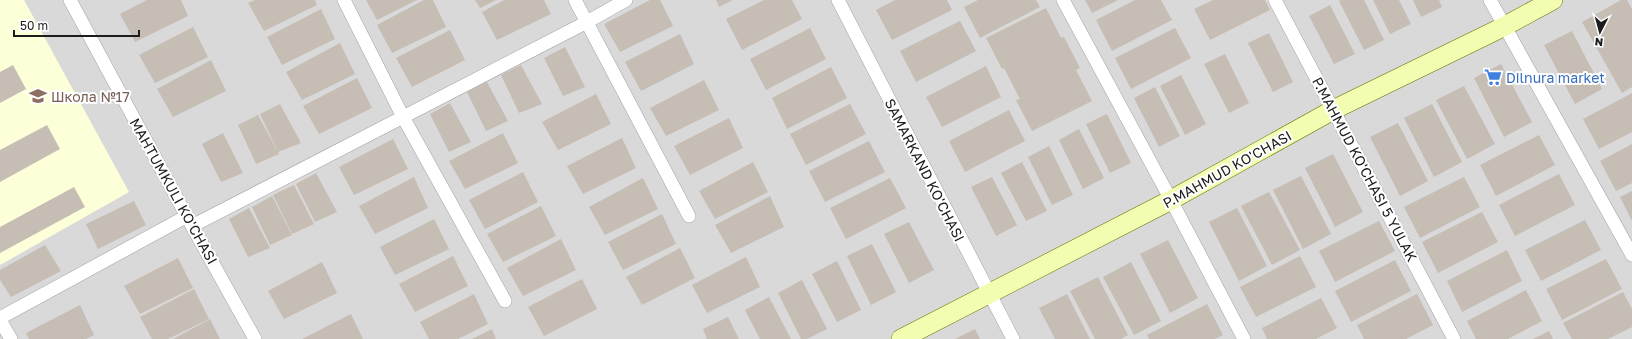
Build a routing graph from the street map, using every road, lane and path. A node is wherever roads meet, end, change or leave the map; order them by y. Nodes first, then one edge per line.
1 (70, 0) edge
2 (344, 0) edge
3 (575, 0) edge
4 (626, 0) edge
5 (838, 0) edge
6 (1063, 0) edge
7 (1275, 0) edge
8 (1490, 0) edge
9 (1553, 0) edge
10 (587, 22) junction
11 (1505, 26) junction
12 (1333, 110) junction
13 (403, 116) junction
14 (1171, 200) junction
15 (689, 216) dead end
16 (189, 221) junction
17 (1632, 255) edge
18 (989, 293) junction
19 (504, 300) dead end
20 (0, 319) edge
21 (11, 339) edge
22 (255, 339) edge
23 (901, 339) edge
24 (1013, 339) edge
25 (1244, 339) edge
26 (1454, 339) edge

1 - 16 street, MAHTUMKULI KO'CHASI
2 - 13 street
3 - 10 street
4 - 10 street
5 - 18 street, SAMARKAND KO'CHASI
6 - 14 street
7 - 12 street, P.MAHMUD KO'CHASI 5 YULAK
8 - 11 street
9 - 11 street, P.MAHMUD KO'CHASI
10 - 13 street
10 - 15 street
11 - 12 street, P.MAHMUD KO'CHASI
11 - 17 street
12 - 14 street, P.MAHMUD KO'CHASI
12 - 26 street, P.MAHMUD KO'CHASI 5 YULAK
13 - 16 street
13 - 19 street
14 - 18 street, P.MAHMUD KO'CHASI
14 - 25 street
16 - 20 street
16 - 22 street, MAHTUMKULI KO'CHASI
18 - 23 street, P.MAHMUD KO'CHASI
18 - 24 street, SAMARKAND KO'CHASI
20 - 21 street

